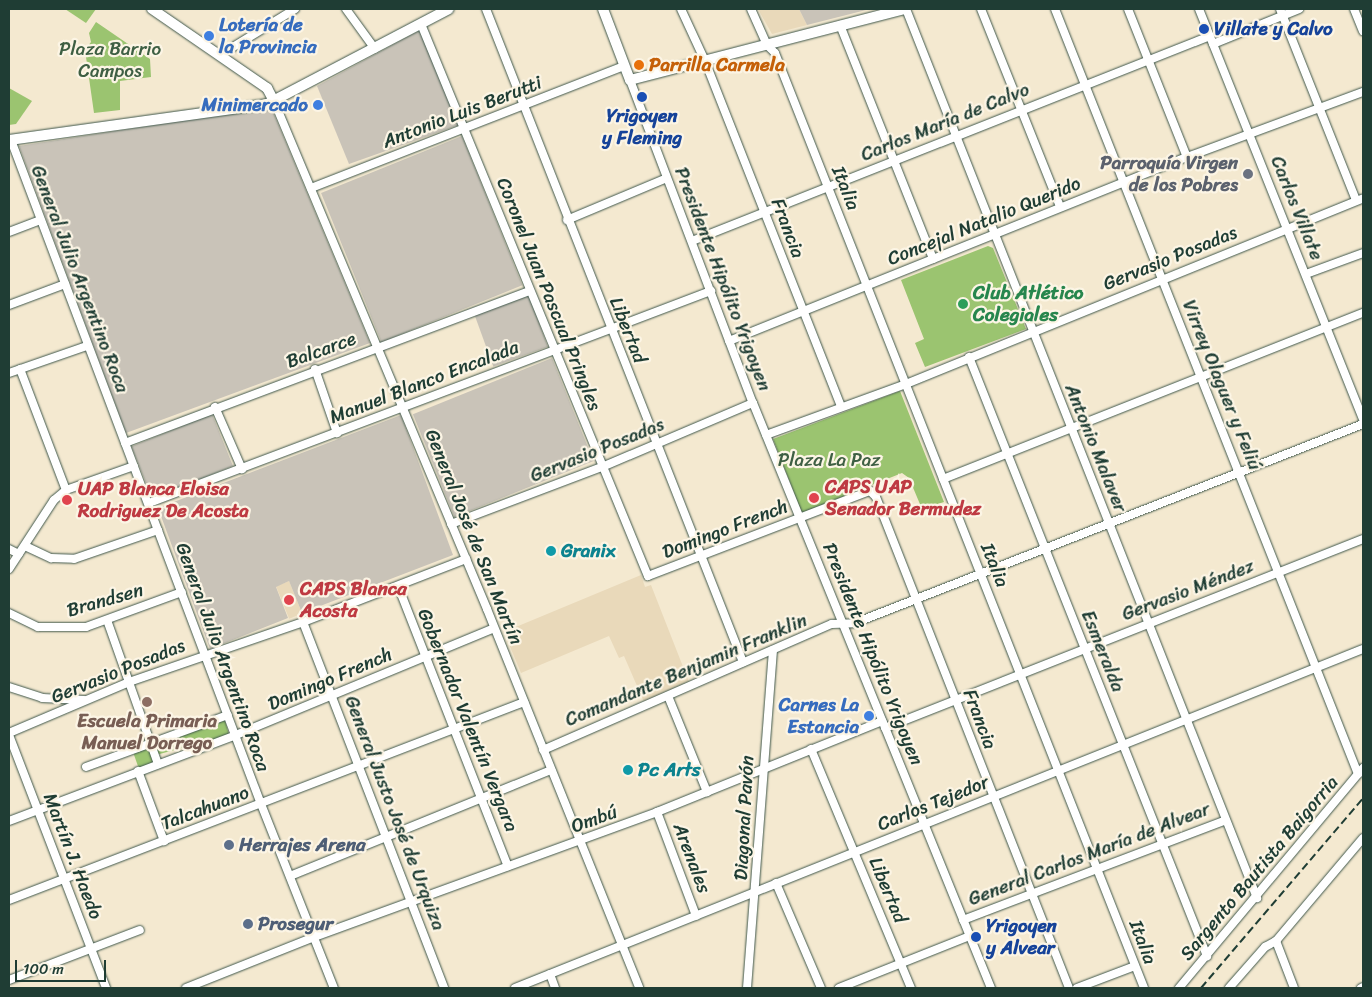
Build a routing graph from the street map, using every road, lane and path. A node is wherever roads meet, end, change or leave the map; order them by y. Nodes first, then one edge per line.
1 (152, 9) edge
2 (295, 9) edge
3 (346, 9) edge
4 (449, 9) edge
5 (486, 9) edge
6 (603, 9) edge
7 (681, 9) edge
8 (751, 9) edge
9 (905, 9) edge
10 (981, 9) edge
11 (1055, 9) edge
12 (1128, 9) edge
13 (1199, 9) edge
14 (1299, 9) edge
15 (1354, 9) edge
16 (1281, 12) edge
17 (422, 24) junction
18 (840, 26) junction
19 (1363, 31) edge
20 (1212, 40) junction
21 (767, 44) junction
22 (375, 48) junction
23 (220, 55) junction
24 (705, 60) junction
25 (1148, 61) junction
26 (624, 66) junction
27 (630, 80) junction
28 (1086, 85) junction
29 (1363, 92) edge
30 (274, 101) junction
31 (522, 107) junction
32 (1320, 109) junction
33 (1019, 110) junction
34 (464, 128) junction
35 (956, 134) junction
36 (1249, 134) junction
37 (10, 140) edge
38 (1187, 157) junction
39 (893, 160) junction
40 (18, 161) junction
41 (9, 165) edge
42 (667, 178) junction
43 (1124, 181) junction
44 (828, 186) junction
45 (311, 188) junction
46 (1360, 199) edge
47 (1060, 207) junction
48 (765, 212) junction
49 (40, 220) junction
50 (567, 220) junction
51 (1288, 228) junction
52 (9, 232) edge
53 (994, 234) junction
54 (692, 241) junction
55 (1363, 253) edge
56 (933, 259) junction
57 (1306, 274) junction
58 (1162, 278) junction
59 (64, 284) junction
60 (868, 286) junction
61 (530, 291) junction
62 (710, 291) junction
63 (9, 305) edge
64 (804, 311) junction
65 (1363, 313) edge
66 (1327, 327) junction
67 (611, 330) junction
68 (1033, 332) junction
69 (729, 341) junction
70 (87, 346) junction
71 (377, 346) junction
72 (555, 350) junction
73 (969, 357) junction
74 (315, 369) junction
75 (20, 370) junction
76 (9, 373) edge
77 (1201, 378) junction
78 (906, 384) junction
79 (753, 403) junction
80 (215, 407) junction
81 (841, 407) junction
82 (404, 408) junction
83 (1363, 419) edge
84 (1363, 424) edge
85 (1071, 429) junction
86 (337, 433) junction
87 (766, 435) junction
88 (124, 443) junction
89 (656, 444) junction
90 (1008, 454) junction
91 (134, 466) junction
92 (602, 467) junction
93 (242, 469) junction
94 (1239, 473) junction
95 (943, 479) junction
96 (66, 490) junction
97 (870, 491) joint
98 (149, 503) junction
99 (800, 518) junction
100 (451, 524) junction
101 (1109, 524) junction
102 (158, 530) junction
103 (1363, 538) edge
104 (25, 546) junction
105 (9, 549) edge
106 (1045, 550) junction
107 (19, 554) junction
108 (701, 556) junction
109 (466, 560) junction
110 (9, 569) edge
111 (1278, 573) junction
112 (982, 575) junction
113 (648, 576) joint
114 (398, 586) junction
115 (182, 592) junction
116 (916, 600) junction
117 (9, 613) edge
118 (107, 620) junction
119 (303, 622) junction
120 (1148, 623) junction
121 (842, 624) junction
122 (494, 628) junction
123 (1085, 648) junction
124 (1363, 649) edge
125 (773, 650) junction
126 (206, 655) junction
127 (425, 656) junction
128 (743, 662) junction
129 (1316, 667) junction
130 (1020, 674) junction
131 (129, 682) junction
132 (9, 687) edge
133 (332, 695) junction
134 (668, 696) junction
135 (956, 700) junction
136 (86, 701) junction
137 (524, 702) junction
138 (228, 715) junction
139 (1186, 719) junction
140 (883, 724) junction
141 (453, 729) junction
142 (9, 734) edge
143 (236, 736) junction
144 (151, 744) junction
145 (1123, 744) junction
146 (811, 749) junction
147 (543, 750) junction
148 (158, 764) junction
149 (358, 766) junction
150 (86, 767) dead end
151 (551, 770) junction
152 (763, 770) junction
153 (1058, 770) junction
154 (1361, 771) edge
155 (138, 772) junction
156 (708, 792) junction
157 (993, 796) junction
158 (481, 799) junction
159 (261, 804) junction
160 (38, 810) junction
161 (657, 812) junction
162 (1226, 820) junction
163 (9, 822) edge
164 (925, 824) junction
165 (386, 835) junction
166 (1363, 838) edge
167 (164, 841) junction
168 (580, 842) junction
169 (1162, 844) junction
170 (855, 852) junction
171 (508, 866) junction
172 (1097, 869) junction
173 (290, 876) junction
174 (64, 880) junction
175 (776, 883) junction
176 (757, 891) junction
177 (1032, 894) junction
178 (1257, 898) junction
179 (9, 900) edge
180 (413, 902) junction
181 (696, 916) junction
182 (963, 920) junction
183 (140, 930) dead end
184 (970, 936) junction
185 (314, 937) junction
186 (1276, 941) junction
187 (622, 945) junction
188 (91, 949) junction
189 (1206, 956) junction
190 (901, 963) junction
191 (1135, 966) junction
192 (550, 974) junction
193 (9, 982) edge
194 (11, 988) edge
195 (106, 988) edge
196 (186, 988) edge
197 (334, 988) edge
198 (444, 988) edge
199 (515, 988) edge
200 (555, 988) edge
201 (639, 988) edge
202 (747, 988) edge
203 (820, 988) edge
204 (839, 988) edge
205 (911, 988) edge
206 (991, 988) edge
207 (1069, 988) edge
208 (1076, 988) edge
209 (1144, 988) edge
210 (1179, 988) edge
211 (1229, 988) edge
212 (1294, 988) edge

1 - 23 main road
2 - 23 street
3 - 22 street
4 - 17 main road
5 - 31 street, Libertad
6 - 26 main road
7 - 24 street, Francia
8 - 21 street, Italia
9 - 18 main road
9 - 35 street, Antonio Malaver
10 - 33 street
11 - 28 street, Virrey Olaguer y Feliú
12 - 25 street
13 - 20 street, Carlos Villate
14 - 16 street, Carlos María de Calvo
15 - 19 street
16 - 20 street, Carlos María de Calvo
16 - 32 street
17 - 22 main road
17 - 34 street, Coronel Juan Pascual Pringles
18 - 21 main road
18 - 39 street
20 - 25 street, Carlos María de Calvo
20 - 36 street, Carlos Villate
21 - 24 main road
21 - 44 street, Italia
22 - 30 main road
23 - 30 main road
24 - 27 main road
24 - 48 street, Francia
25 - 28 street, Carlos María de Calvo
25 - 38 street
26 - 27 main road
26 - 31 street, Antonio Luis Berutti
27 - 42 street, Presidente Hipólito Yrigoyen
28 - 33 street, Carlos María de Calvo
28 - 43 street, Virrey Olaguer y Feliú
29 - 32 street, Concejal Natalio Querido
30 - 37 main road
30 - 45 street, General José de San Martín
31 - 34 street, Antonio Luis Berutti
31 - 50 street, Libertad
32 - 36 street, Concejal Natalio Querido
32 - 46 street
33 - 35 street, Carlos María de Calvo
33 - 47 street
34 - 45 street, Antonio Luis Berutti
34 - 61 street, Coronel Juan Pascual Pringles
35 - 39 street, Carlos María de Calvo
35 - 53 street, Antonio Malaver
36 - 38 street, Concejal Natalio Querido
36 - 51 street, Carlos Villate
37 - 40 street, General Julio Argentino Roca
38 - 43 street, Concejal Natalio Querido
39 - 44 street, Carlos María de Calvo
39 - 56 street
40 - 41 street
40 - 49 street, General Julio Argentino Roca
42 - 50 street
42 - 54 street, Presidente Hipólito Yrigoyen
43 - 47 street, Concejal Natalio Querido
43 - 58 street, Virrey Olaguer y Feliú
44 - 48 street, Carlos María de Calvo
44 - 60 street, Italia
45 - 71 street, General José de San Martín
46 - 51 street, Gervasio Posadas
47 - 53 street, Concejal Natalio Querido
48 - 54 street, Carlos María de Calvo
48 - 64 street, Francia
49 - 52 street
49 - 59 street, General Julio Argentino Roca
50 - 67 street, Libertad
51 - 57 street, Carlos Villate
51 - 58 street, Gervasio Posadas
53 - 56 street, Concejal Natalio Querido
53 - 68 street, Antonio Malaver
54 - 62 street, Presidente Hipólito Yrigoyen
55 - 57 street
56 - 60 street, Concejal Natalio Querido
57 - 66 street, Carlos Villate
58 - 68 street, Gervasio Posadas
58 - 77 street, Virrey Olaguer y Feliú
59 - 63 street
59 - 70 street, General Julio Argentino Roca
60 - 64 street, Concejal Natalio Querido
60 - 78 street, Italia
61 - 71 street, Balcarce
61 - 72 street, Coronel Juan Pascual Pringles
62 - 67 street, Manuel Blanco Encalada
62 - 69 street, Presidente Hipólito Yrigoyen
64 - 69 street, Concejal Natalio Querido
64 - 81 street, Francia
65 - 66 street
66 - 77 street
66 - 83 street, Carlos Villate
67 - 72 street, Manuel Blanco Encalada
67 - 89 street, Libertad
68 - 73 street, Gervasio Posadas
68 - 85 street, Antonio Malaver
69 - 79 street, Presidente Hipólito Yrigoyen
70 - 75 street
70 - 88 street, General Julio Argentino Roca
71 - 74 street, Balcarce
71 - 82 street, General José de San Martín
72 - 82 street, Manuel Blanco Encalada
72 - 92 street, Coronel Juan Pascual Pringles
73 - 78 street, Gervasio Posadas
73 - 90 street, Esmeralda
74 - 80 street, Balcarce
74 - 86 street
75 - 76 street
75 - 96 street
77 - 85 street
77 - 94 street, Virrey Olaguer y Feliú
78 - 81 street, Gervasio Posadas
78 - 95 street, Italia
79 - 87 street, Presidente Hipólito Yrigoyen
79 - 89 street, Gervasio Posadas
80 - 88 street, Balcarce
80 - 93 street
81 - 87 street, Gervasio Posadas
82 - 86 street, Manuel Blanco Encalada
82 - 100 street, General José de San Martín
84 - 94 street, Comandante Benjamin Franklin
85 - 90 street
85 - 101 street, Antonio Malaver
86 - 93 street, Manuel Blanco Encalada
87 - 99 street, Presidente Hipólito Yrigoyen
88 - 91 street, General Julio Argentino Roca
89 - 92 street, Gervasio Posadas
89 - 108 street, Libertad
90 - 95 street
90 - 106 street, Esmeralda
91 - 96 street
91 - 98 street, General Julio Argentino Roca
92 - 100 street, Gervasio Posadas
92 - 113 street, Coronel Juan Pascual Pringles
93 - 98 street, Manuel Blanco Encalada
94 - 101 street, Comandante Benjamin Franklin
94 - 111 street, Virrey Olaguer y Feliú
95 - 112 street, Italia
96 - 104 street
97 - 99 street, Domingo French
97 - 116 street, Francia
98 - 102 street, General Julio Argentino Roca
99 - 108 street, Domingo French
99 - 121 street, Presidente Hipólito Yrigoyen
100 - 109 street, General José de San Martín
101 - 106 street, Comandante Benjamin Franklin
101 - 120 street, Antonio Malaver
102 - 104 street
102 - 115 street, General Julio Argentino Roca
103 - 111 street, Gervasio Méndez
104 - 107 street
105 - 107 street
106 - 112 street, Comandante Benjamin Franklin
106 - 123 street, Esmeralda
107 - 110 street
108 - 113 street, Domingo French
108 - 128 street, Libertad
109 - 114 street, Gervasio Posadas
109 - 122 street, General José de San Martín
111 - 120 street, Gervasio Méndez
111 - 129 street, Virrey Olaguer y Feliú
112 - 116 street, Comandante Benjamin Franklin
112 - 130 street, Italia
114 - 119 street, Gervasio Posadas
114 - 127 street, Gobernador Valentín Vergara
115 - 118 street, Brandsen
115 - 126 street, General Julio Argentino Roca
116 - 121 street, Comandante Benjamin Franklin
116 - 135 street, Francia
117 - 118 street, Brandsen
118 - 131 street
119 - 126 street, Gervasio Posadas
119 - 133 street, General Justo José de Urquiza
120 - 123 street, Gervasio Méndez
120 - 139 street, Antonio Malaver
121 - 125 street, Comandante Benjamin Franklin
121 - 140 street, Presidente Hipólito Yrigoyen
122 - 127 street, Domingo French
122 - 137 street, General José de San Martín
123 - 130 street, Gervasio Méndez
123 - 145 street, Esmeralda
124 - 129 street, Carlos Tejedor
125 - 128 street, Comandante Benjamin Franklin
125 - 152 street, Diagonal Pavón
126 - 131 street, Gervasio Posadas
126 - 138 street, General Julio Argentino Roca
127 - 133 street, Domingo French
127 - 141 street, Gobernador Valentín Vergara
128 - 134 street, Comandante Benjamin Franklin
129 - 139 street, Carlos Tejedor
129 - 154 street, Virrey Olaguer y Feliú
130 - 135 street, Gervasio Méndez
130 - 153 street, Italia
131 - 136 street, Gervasio Posadas
131 - 144 street
132 - 136 street
133 - 143 street, Domingo French
133 - 149 street, General Justo José de Urquiza
134 - 147 street, Comandante Benjamin Franklin
134 - 156 street
135 - 140 street, Gervasio Méndez
135 - 157 street, Francia
136 - 142 street, Gervasio Posadas
137 - 141 street, Talcahuano
137 - 147 street, General José de San Martín
138 - 143 street, General Julio Argentino Roca
138 - 144 street
139 - 145 street, Carlos Tejedor
139 - 162 street, Antonio Malaver
140 - 146 street, Ombú
140 - 164 street, Presidente Hipólito Yrigoyen
141 - 149 street, Talcahuano
141 - 158 street, Gobernador Valentín Vergara
142 - 160 street, Martín J. Haedo
143 - 148 street, Domingo French
143 - 159 street, General Julio Argentino Roca
144 - 148 street
144 - 150 street
145 - 153 street, Carlos Tejedor
145 - 169 street, Esmeralda
146 - 152 street, Ombú
146 - 170 street, Libertad
147 - 151 street, General José de San Martín
148 - 155 street, Domingo French
149 - 159 street, Talcahuano
149 - 165 street, General Justo José de Urquiza
151 - 158 street
151 - 168 street, General José de San Martín
152 - 156 street, Ombú
152 - 176 street, Diagonal Pavón
153 - 157 street, Carlos Tejedor
153 - 172 street, Italia
154 - 178 street, Sargento Bautista Baigorria
155 - 160 street, Domingo French
155 - 167 street
156 - 161 street, Ombú
157 - 164 street, Carlos Tejedor
157 - 177 street, Francia
158 - 165 street
158 - 171 street, Gobernador Valentín Vergara
159 - 167 street, Talcahuano
159 - 173 street, General Julio Argentino Roca
160 - 163 street, Domingo French
160 - 174 street, Martín J. Haedo
161 - 168 street, Ombú
161 - 181 street, Arenales
162 - 169 street, General Carlos María de Alvear
162 - 178 street, Antonio Malaver
164 - 170 street, Carlos Tejedor
164 - 182 street, Presidente Hipólito Yrigoyen
165 - 173 street
165 - 180 street, General Justo José de Urquiza
166 - 186 street
167 - 174 street, Talcahuano
168 - 171 street, Ombú
168 - 187 street, General José de San Martín
169 - 172 street, General Carlos María de Alvear
169 - 189 street, Esmeralda
170 - 175 street, Carlos Tejedor
170 - 190 street, Libertad
171 - 180 street, Ombú
172 - 177 street, General Carlos María de Alvear
172 - 191 street, Italia
173 - 185 street, General Julio Argentino Roca
174 - 179 street, Talcahuano
174 - 188 street, Martín J. Haedo
175 - 176 street, Carlos Tejedor
175 - 203 street
176 - 181 street, Carlos Tejedor
176 - 202 street, Diagonal Pavón
177 - 182 street, General Carlos María de Alvear
177 - 207 street, Francia
178 - 189 street, Sargento Bautista Baigorria
180 - 185 street, Ombú
180 - 198 street, General Justo José de Urquiza
181 - 187 street, Carlos Tejedor
182 - 184 street, Presidente Hipólito Yrigoyen
183 - 188 street
184 - 190 street, General Carlos María de Alvear
184 - 206 street, Presidente Hipólito Yrigoyen
185 - 196 street, Ombú
185 - 197 street, General Julio Argentino Roca
186 - 211 street
186 - 212 street
187 - 192 street, Carlos Tejedor
187 - 201 street, General José de San Martín
188 - 193 street
188 - 195 street, Martín J. Haedo
189 - 210 street, Sargento Bautista Baigorria
190 - 204 street, General Carlos María de Alvear
190 - 205 street, Libertad
191 - 208 street
191 - 209 street, Italia
192 - 199 street, Carlos Tejedor
192 - 200 street
193 - 194 street

